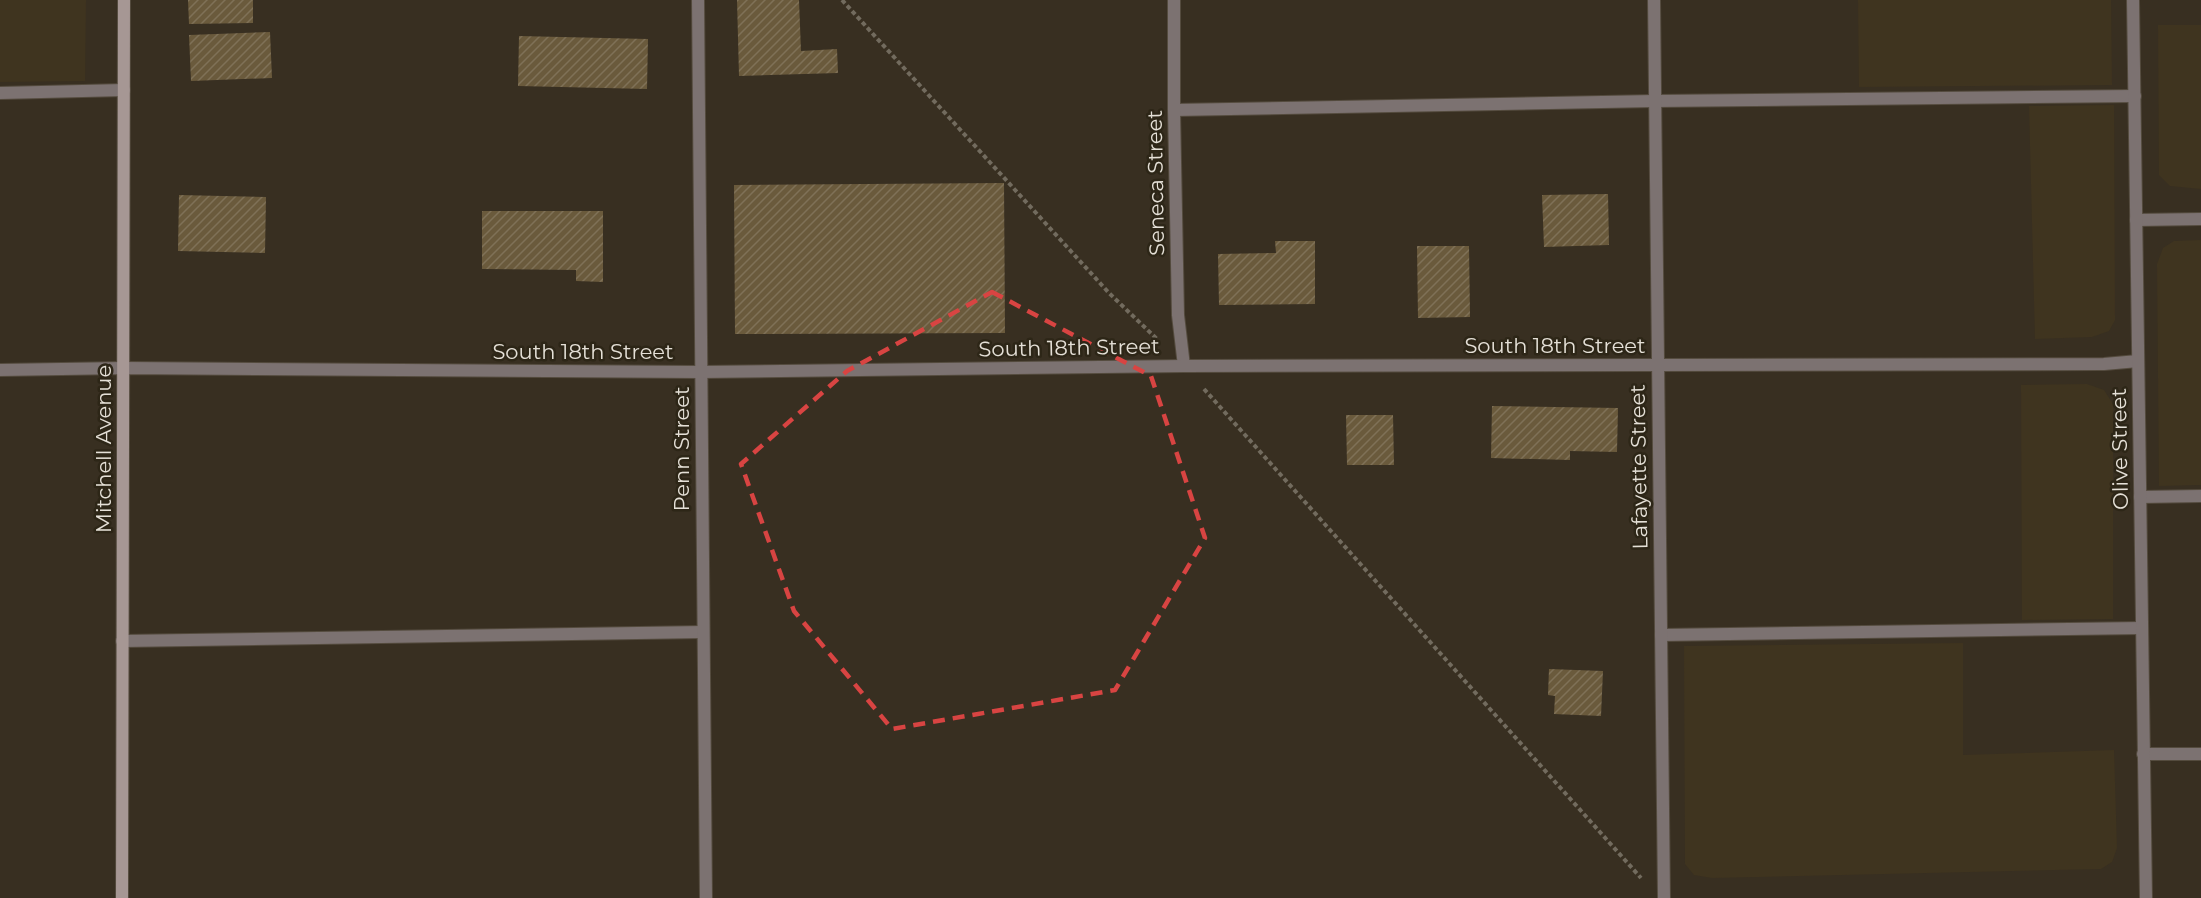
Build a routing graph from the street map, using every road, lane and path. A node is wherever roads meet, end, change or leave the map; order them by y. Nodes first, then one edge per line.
1 (124, 0) edge
2 (698, 0) edge
3 (842, 0) edge
4 (1174, 0) edge
5 (1654, 0) edge
6 (2133, 0) edge
7 (124, 90) junction
8 (0, 93) edge
9 (2134, 96) junction
10 (1654, 100) junction
11 (1174, 110) junction
12 (2201, 219) edge
13 (2136, 220) junction
14 (2138, 361) junction
15 (1657, 365) junction
16 (1184, 366) junction
17 (123, 368) junction
18 (0, 370) edge
19 (700, 372) junction
20 (2201, 496) edge
21 (2140, 497) junction
22 (2142, 628) junction
23 (703, 632) junction
24 (1661, 635) junction
25 (122, 641) junction
26 (2143, 754) junction
27 (2201, 754) edge
28 (1644, 880) dead end
29 (122, 898) edge
30 (706, 898) edge
31 (1664, 898) edge
32 (2146, 898) edge

1 - 7 main road, Mitchell Avenue
2 - 19 street, Penn Street
3 - 16 path
4 - 11 street, Seneca Street
5 - 10 street, Lafayette Street
6 - 9 street, Olive Street
7 - 8 street
7 - 17 main road, Mitchell Avenue
9 - 10 street
9 - 13 street, Olive Street
10 - 11 street
10 - 15 street, Lafayette Street
11 - 16 street, Seneca Street
12 - 13 street
13 - 14 street, Olive Street
14 - 15 street, South 18th Street
14 - 21 street, Olive Street
15 - 16 street, South 18th Street
15 - 24 street, Lafayette Street
16 - 19 street, South 18th Street
16 - 28 path
17 - 18 street, South 18th Street
17 - 19 street, South 18th Street
17 - 25 main road, Mitchell Avenue
19 - 23 street, Penn Street
20 - 21 street
21 - 22 street, Olive Street
22 - 24 street
22 - 26 street, Olive Street
23 - 25 street
23 - 30 street, Penn Street
24 - 31 street, Lafayette Street
25 - 29 main road, Mitchell Avenue
26 - 27 street
26 - 32 street, Olive Street

